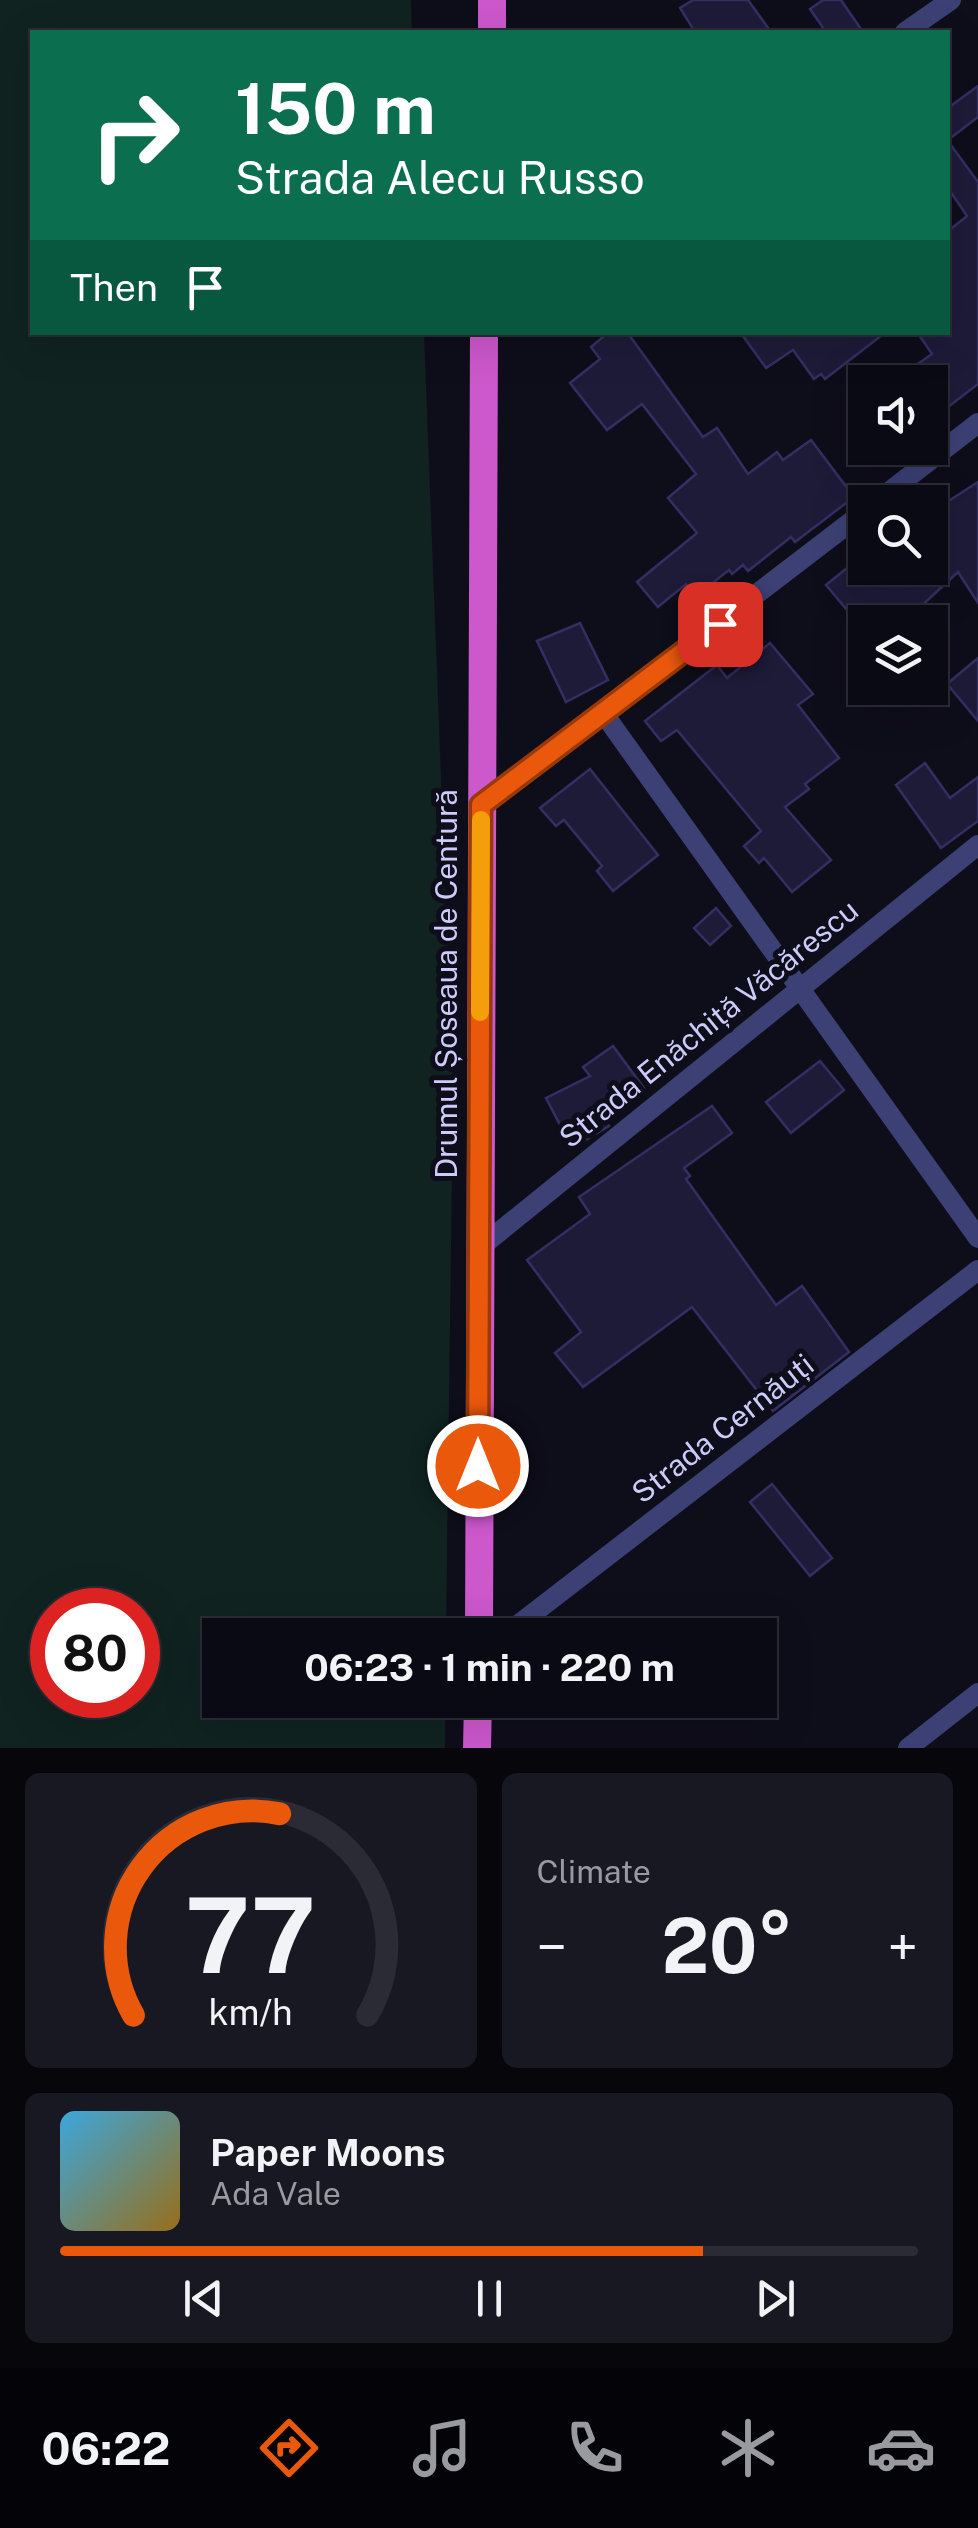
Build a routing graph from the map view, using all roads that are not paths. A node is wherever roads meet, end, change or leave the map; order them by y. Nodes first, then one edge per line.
1 (492, 0) edge
2 (952, 0) edge
3 (492, 30) edge
4 (908, 30) edge
5 (484, 335) edge
6 (978, 423) edge
7 (898, 485) edge
8 (848, 524) edge
9 (604, 714) junction
10 (481, 805) junction
11 (978, 845) edge
12 (798, 988) junction
13 (978, 1238) edge
14 (478, 1250) junction
15 (978, 1270) edge
16 (478, 1618) edge
17 (527, 1618) edge
18 (978, 1693) edge
19 (478, 1718) edge
20 (477, 1748) edge
21 (908, 1748) edge

1 - 3 highway
2 - 4 street
5 - 10 highway, Drumul Șoseaua de Centură
6 - 7 street
8 - 9 street
9 - 10 street
9 - 12 street
10 - 14 highway, Drumul Șoseaua de Centură
11 - 12 street, Strada Enăchiță Văcărescu
12 - 13 street
12 - 14 street, Strada Enăchiță Văcărescu
14 - 16 highway, Drumul Șoseaua de Centură
15 - 17 street, Strada Cernăuți
18 - 21 street
19 - 20 highway

